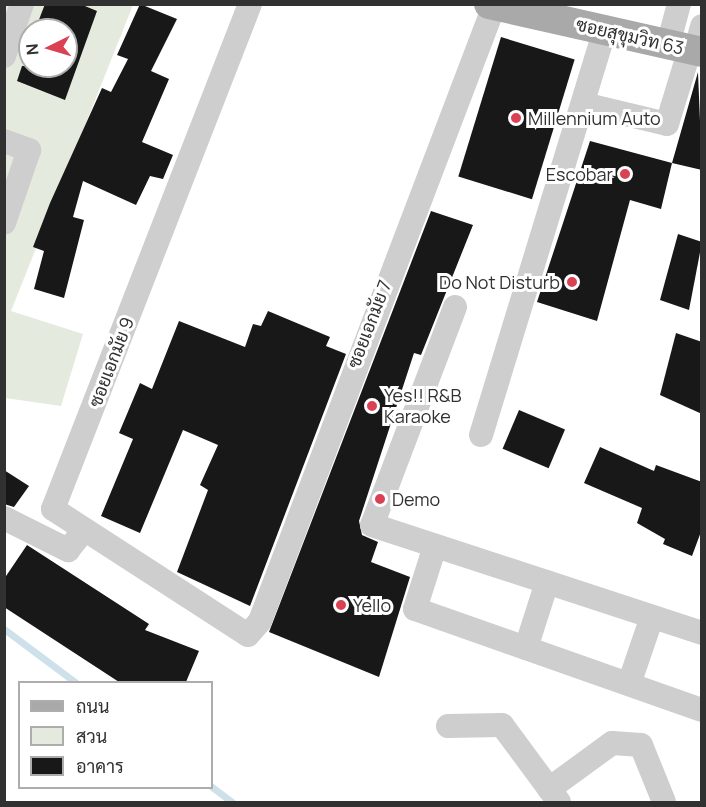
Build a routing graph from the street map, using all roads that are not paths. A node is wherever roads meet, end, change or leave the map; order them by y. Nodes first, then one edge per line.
1 (22, 4) edge
2 (250, 4) edge
3 (679, 4) edge
4 (491, 5) edge
5 (605, 30) junction
6 (692, 45) edge
7 (4, 56) edge
8 (583, 104) junction
9 (4, 141) edge
10 (4, 223) edge
11 (455, 307) dead end
12 (481, 435) dead end
13 (4, 518) edge
14 (84, 530) junction
15 (435, 546) junction
16 (547, 582) junction
17 (652, 617) junction
18 (242, 633) joint
19 (702, 633) edge
20 (526, 648) junction
21 (629, 684) junction
22 (702, 710) edge
23 (448, 726) dead end
24 (554, 796) edge
25 (664, 802) edge

1 - 7 street
2 - 14 street, ซอยเอกมัย 9
3 - 6 street
4 - 5 main road, ซอยสุขุมวิท 63
4 - 18 street, ซอยเอกมัย 7
5 - 6 main road, ซอยสุขุมวิท 63
5 - 8 street
6 - 8 street
8 - 12 street
9 - 10 street
11 - 15 street
13 - 14 street
14 - 18 street, ซอยเอกมัย 9
15 - 16 street
15 - 20 street
16 - 17 street
16 - 20 street
17 - 19 street
17 - 21 street
20 - 21 street
21 - 22 street
23 - 24 street
24 - 25 street

